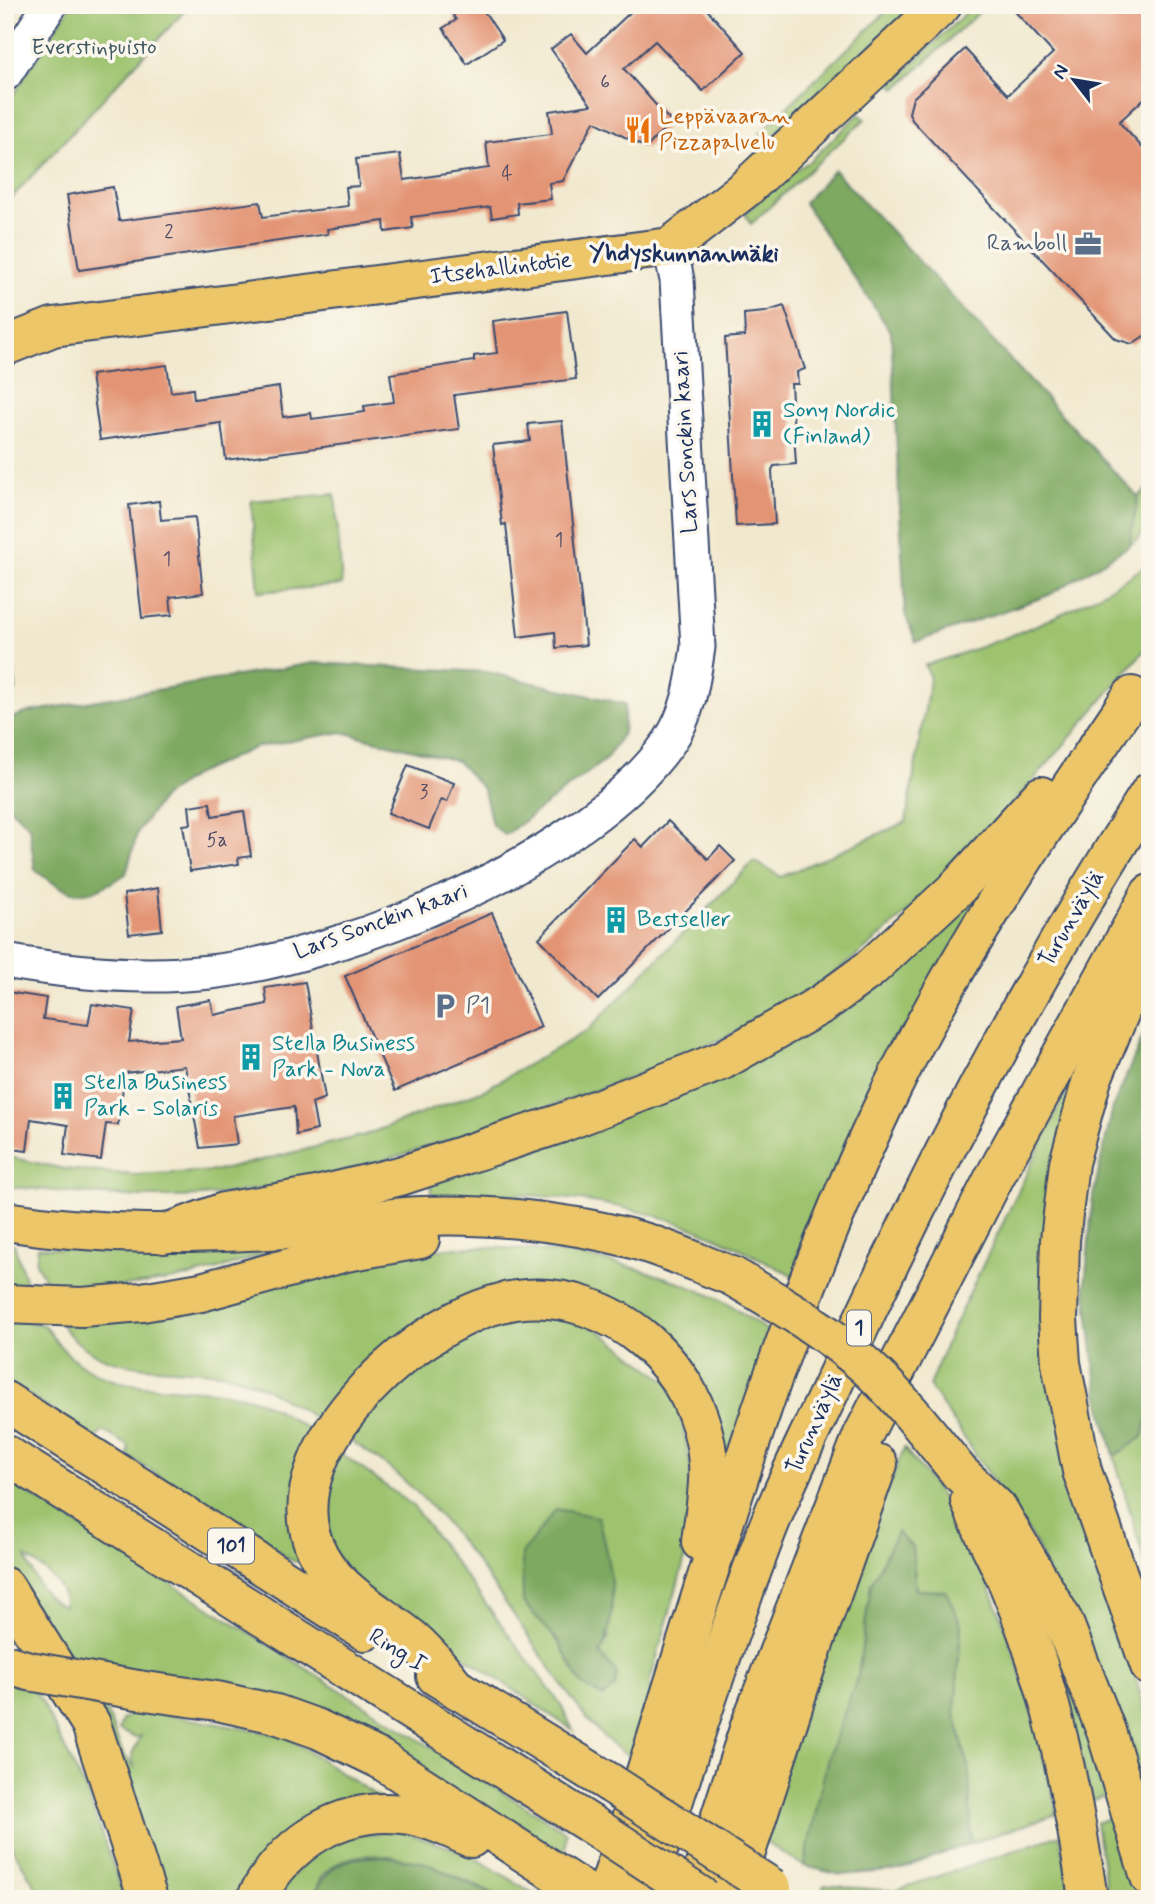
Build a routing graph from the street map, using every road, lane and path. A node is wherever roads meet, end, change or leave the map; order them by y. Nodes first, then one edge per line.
1 (50, 5) edge
2 (942, 5) edge
3 (5, 74) edge
4 (670, 247) junction
5 (5, 319) edge
6 (54, 327) junction
7 (5, 346) edge
8 (1141, 685) edge
9 (1150, 792) edge
10 (1148, 897) edge
11 (5, 961) edge
12 (490, 1219) junction
13 (5, 1221) edge
14 (164, 1234) junction
15 (11, 1305) edge
16 (929, 1309) junction
17 (5, 1401) edge
18 (5, 1454) edge
19 (959, 1472) junction
20 (5, 1587) edge
21 (700, 1601) junction
22 (5, 1618) edge
23 (5, 1664) edge
24 (1150, 1666) edge
25 (458, 1690) junction
26 (528, 1855) junction
27 (134, 1857) junction
28 (1150, 1877) edge
29 (582, 1890) edge
30 (781, 1893) edge
31 (148, 1899) edge
32 (256, 1899) edge
33 (605, 1899) edge
34 (643, 1899) edge
35 (694, 1899) edge
36 (705, 1899) edge
37 (731, 1899) edge
38 (1088, 1899) edge

1 - 3 street
2 - 4 main road
4 - 6 main road, Itsehallintotie
4 - 11 street, Lars Sonckin kaari
5 - 6 main road, Itsehallintotie
6 - 7 main road, Itsehallintotie
8 - 14 main road
8 - 21 main road
9 - 34 main road, Turunväylä / 1
10 - 16 main road
10 - 24 main road
12 - 14 main road
12 - 15 main road
12 - 19 main road, bridge
13 - 14 main road
16 - 35 main road
16 - 37 main road
17 - 25 main road, Ring I / 101
18 - 36 main road, Ring I / 101, bridge
19 - 28 main road
19 - 38 main road
20 - 27 main road
21 - 25 main road
21 - 33 main road
22 - 27 main road
23 - 26 main road, bridge
25 - 30 main road, Ring I / 101, bridge
26 - 29 main road
26 - 32 main road
27 - 31 main road

